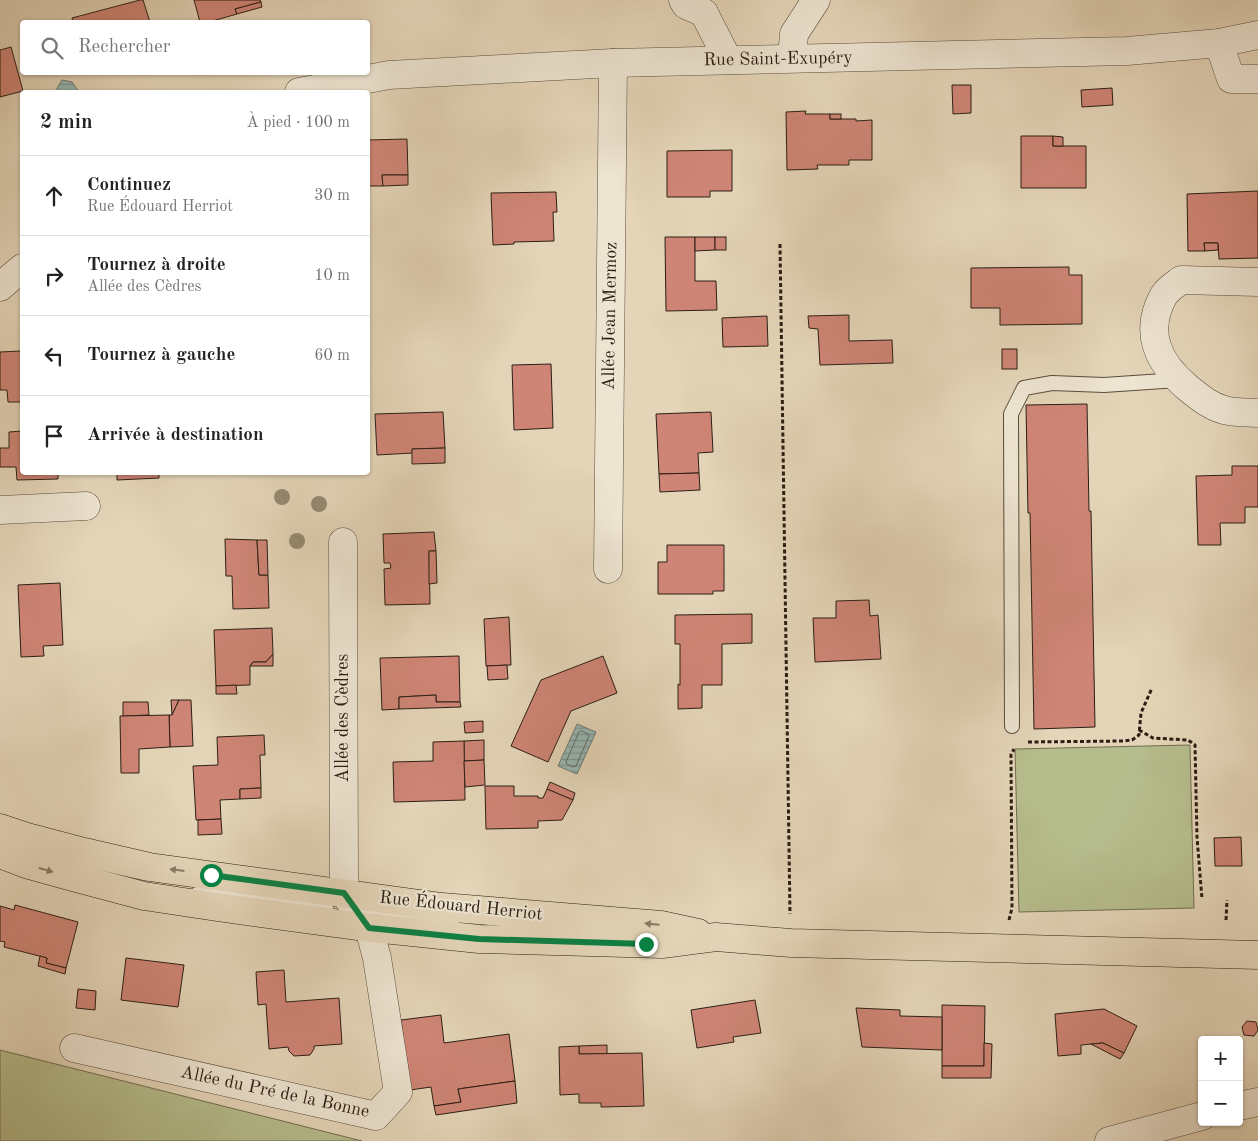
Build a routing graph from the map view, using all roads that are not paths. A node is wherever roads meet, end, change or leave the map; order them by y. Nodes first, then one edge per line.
1 (816, 0) edge
2 (697, 4) edge
3 (1258, 34) edge
4 (1219, 43) junction
5 (792, 58) junction
6 (728, 60) junction
7 (612, 63) junction
8 (1258, 79) edge
9 (310, 90) edge
10 (20, 270) edge
11 (1258, 282) edge
12 (0, 287) edge
13 (1178, 380) junction
14 (1258, 413) edge
15 (86, 506) dead end
16 (0, 510) edge
17 (343, 542) dead end
18 (608, 569) dead end
19 (1012, 726) dead end
20 (0, 828) edge
21 (0, 854) edge
22 (344, 893) junction
23 (187, 903) junction
24 (476, 910) junction
25 (369, 928) junction
26 (716, 937) junction
27 (1258, 955) edge
28 (74, 1048) dead end
29 (1198, 1117) edge
30 (1109, 1141) edge

1 - 5 street
2 - 6 street
3 - 4 street, Rue Saint-Exupéry
4 - 5 street, Rue Saint-Exupéry
4 - 8 street
5 - 6 street, Rue Saint-Exupéry
6 - 7 street, Rue Saint-Exupéry
7 - 9 street, Rue Saint-Exupéry
7 - 18 street, Allée Jean Mermoz
10 - 12 street
11 - 13 street
13 - 14 street
13 - 19 lane
15 - 16 street
17 - 22 street, Allée des Cèdres
22 -> 20 main road, Rue Édouard Herriot
21 -> 23 main road
22 - 23 street
22 - 24 main road, Rue Édouard Herriot
22 - 25 street
23 - 25 main road
24 - 25 street
26 -> 24 main road, Rue Édouard Herriot
25 - 26 main road
25 - 28 street, Allée du Pré de la Bonne
26 - 27 main road
29 - 30 street

